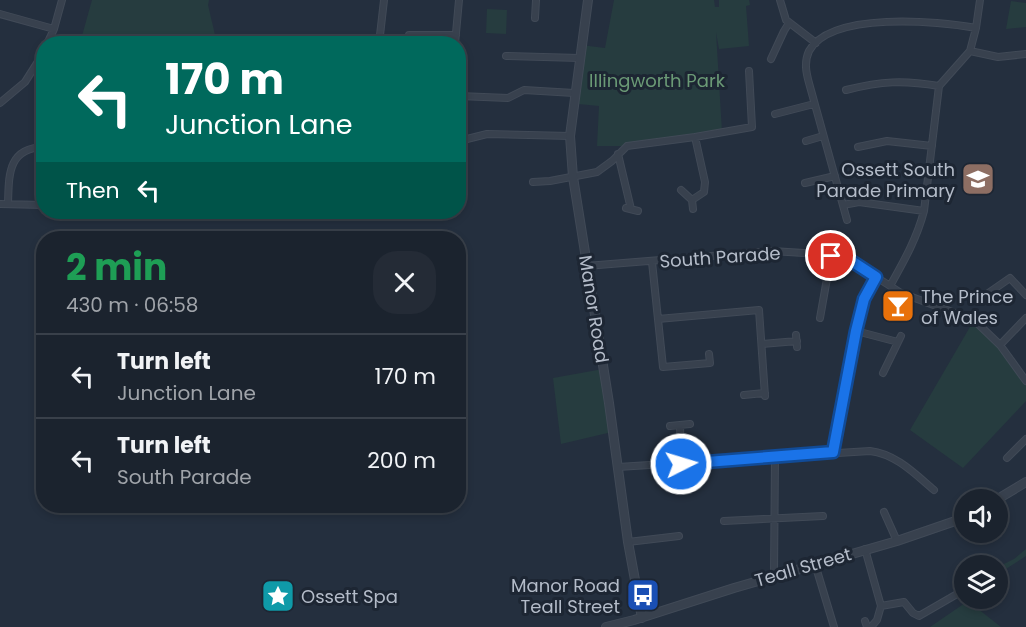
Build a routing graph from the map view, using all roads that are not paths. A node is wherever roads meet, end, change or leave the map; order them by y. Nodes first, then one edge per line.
1 (62, 0) edge
2 (384, 0) edge
3 (459, 0) edge
4 (536, 0) edge
5 (588, 0) edge
6 (780, 0) edge
7 (980, 0) edge
8 (0, 14) edge
9 (535, 18) dead end
10 (789, 23) junction
11 (976, 28) junction
12 (54, 29) junction
13 (456, 35) joint
14 (51, 36) edge
15 (380, 36) edge
16 (413, 36) edge
17 (816, 43) junction
18 (970, 51) junction
19 (1026, 54) edge
20 (506, 56) dead end
21 (579, 58) junction
22 (771, 59) dead end
23 (36, 65) edge
24 (749, 70) dead end
25 (939, 86) junction
26 (846, 90) dead end
27 (574, 93) junction
28 (466, 96) edge
29 (0, 103) edge
30 (814, 104) junction
31 (775, 114) dead end
32 (570, 136) junction
33 (823, 136) junction
34 (695, 137) junction
35 (466, 139) edge
36 (806, 141) dead end
37 (932, 146) junction
38 (858, 147) dead end
39 (36, 149) edge
40 (618, 154) junction
41 (835, 176) junction
42 (573, 177) junction
43 (533, 182) dead end
44 (805, 183) dead end
45 (681, 190) dead end
46 (692, 200) junction
47 (0, 204) edge
48 (8, 204) junction
49 (36, 205) edge
50 (843, 205) junction
51 (693, 209) dead end
52 (924, 210) junction
53 (638, 211) dead end
54 (847, 220) dead end
55 (831, 256) junction
56 (652, 262) junction
57 (586, 266) junction
58 (876, 277) junction
59 (890, 286) junction
60 (987, 294) dead end
61 (1026, 295) edge
62 (820, 318) dead end
63 (1026, 318) edge
64 (658, 319) junction
65 (856, 331) junction
66 (797, 341) dead end
67 (762, 344) junction
68 (1000, 345) junction
69 (709, 354) dead end
70 (883, 373) dead end
71 (1026, 381) edge
72 (744, 395) dead end
73 (690, 424) dead end
74 (680, 425) junction
75 (670, 426) dead end
76 (1026, 439) edge
77 (833, 452) junction
78 (775, 456) junction
79 (1007, 458) dead end
80 (681, 464) junction
81 (618, 467) junction
82 (1026, 482) edge
83 (934, 490) dead end
84 (1008, 493) edge
85 (888, 514) dead end
86 (823, 516) dead end
87 (775, 519) junction
88 (724, 521) dead end
89 (954, 521) edge
90 (679, 536) dead end
91 (897, 541) junction
92 (628, 542) junction
93 (865, 549) junction
94 (815, 564) junction
95 (774, 576) junction
96 (954, 596) edge
97 (881, 606) junction
98 (638, 622) edge
99 (867, 625) edge
100 (606, 627) edge
101 (834, 627) edge

1 - 12 street
2 - 15 street
3 - 13 street
4 - 9 street
5 - 21 street, Manor Road
6 - 10 street
7 - 11 street
8 - 12 street
10 - 17 street
10 - 22 street
11 - 17 street
11 - 18 street
12 - 14 street
13 - 16 street
17 - 30 street
18 - 19 street
18 - 25 street
20 - 21 street
21 - 27 street, Manor Road
23 - 29 street
24 - 34 street
25 - 26 street
25 - 37 street
27 - 28 street
27 - 32 street, Manor Road
30 - 31 street
30 - 33 street
32 - 35 street
32 - 42 street, Manor Road
33 - 36 street
33 - 41 street
34 - 40 street
34 - 46 street
37 - 38 street
37 - 52 street
39 - 48 street
40 - 42 street
40 - 53 street
41 - 44 street
41 - 50 street
42 - 43 street
42 - 57 street, Manor Road
45 - 46 street
46 - 51 street
47 - 48 street
48 - 49 street
50 - 52 street
50 - 54 street
52 - 59 street
55 - 56 street, South Parade
55 - 58 street, South Parade
55 - 62 street
56 - 57 street, South Parade
56 - 64 street
57 - 81 street, Manor Road
58 - 59 street, South Parade
58 - 65 street
59 - 68 street, South Parade
60 - 61 street
63 - 68 street
64 - 67 street
64 - 69 street
65 - 70 street
65 - 77 street
66 - 67 street
67 - 72 street
68 - 71 street, South Parade
73 - 74 street
74 - 75 street
74 - 80 street
76 - 79 street
77 - 78 street
77 - 83 street
78 - 80 street
78 - 87 street
80 - 81 street
81 - 92 street, Manor Road
82 - 84 street
85 - 91 street
86 - 87 street
87 - 88 street
87 - 95 street
89 - 91 street, Teall Street
90 - 92 street
91 - 93 street, Teall Street
92 - 98 street, Manor Road
93 - 94 street, Teall Street
93 - 97 street
94 - 95 street, Teall Street
94 - 101 street
95 - 98 street, Teall Street
96 - 97 street
97 - 99 street
98 - 100 street, Teall Street

